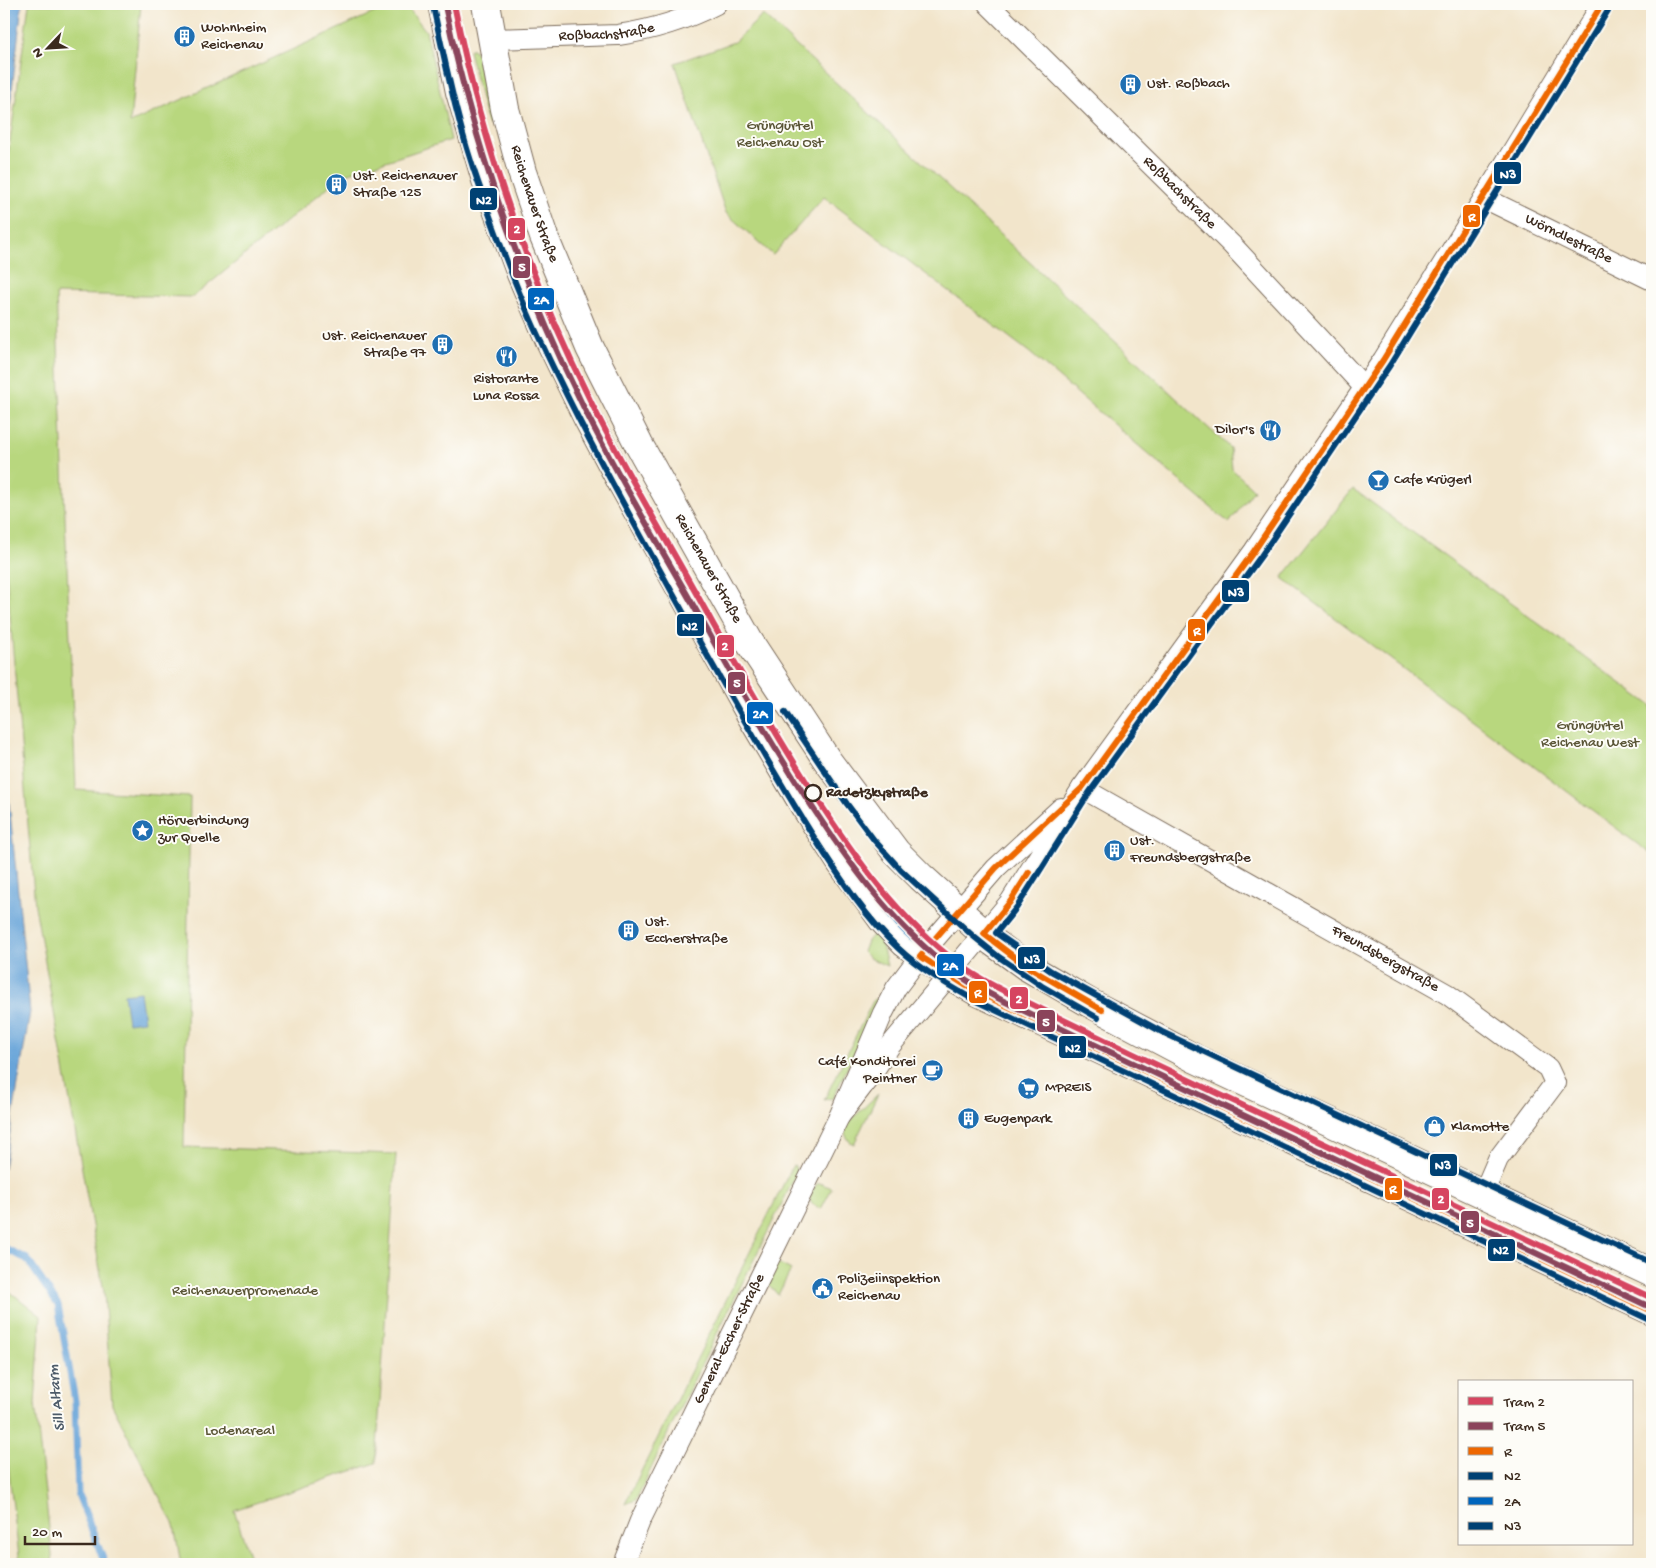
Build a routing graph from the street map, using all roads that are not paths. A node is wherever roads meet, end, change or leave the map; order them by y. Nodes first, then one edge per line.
1 (486, 4) edge
2 (716, 4) edge
3 (988, 4) edge
4 (1602, 4) edge
5 (444, 12) edge
6 (492, 39) junction
7 (1484, 198) junction
8 (1652, 280) edge
9 (1364, 388) junction
10 (1082, 788) junction
11 (1044, 835) junction
12 (959, 911) junction
13 (984, 934) junction
14 (920, 956) junction
15 (948, 975) junction
16 (839, 1117) junction
17 (1483, 1194) junction
18 (1652, 1273) edge
19 (1652, 1311) edge
20 (623, 1564) edge

1 - 6 street, Reichenauer Straße
2 - 6 street, Roßbachstraße
3 - 9 street, Roßbachstraße
4 - 7 street
5 - 6 street
5 - 14 street
6 - 12 street, Reichenauer Straße
7 - 8 street, Wörndlestraße
7 - 9 street
9 - 10 street
10 - 11 street
10 - 11 street
10 - 17 street, Freundsbergstraße
11 - 12 street
11 - 13 street
12 - 13 street, Reichenauer Straße
12 - 14 street, General-Eccher-Straße
13 - 15 street, General-Eccher-Straße
13 - 17 street, Reichenauer Straße
14 - 15 street
14 - 16 street, General-Eccher-Straße
15 - 16 street, General-Eccher-Straße
15 - 19 street
16 - 20 street, General-Eccher-Straße
17 - 18 street, Reichenauer Straße

